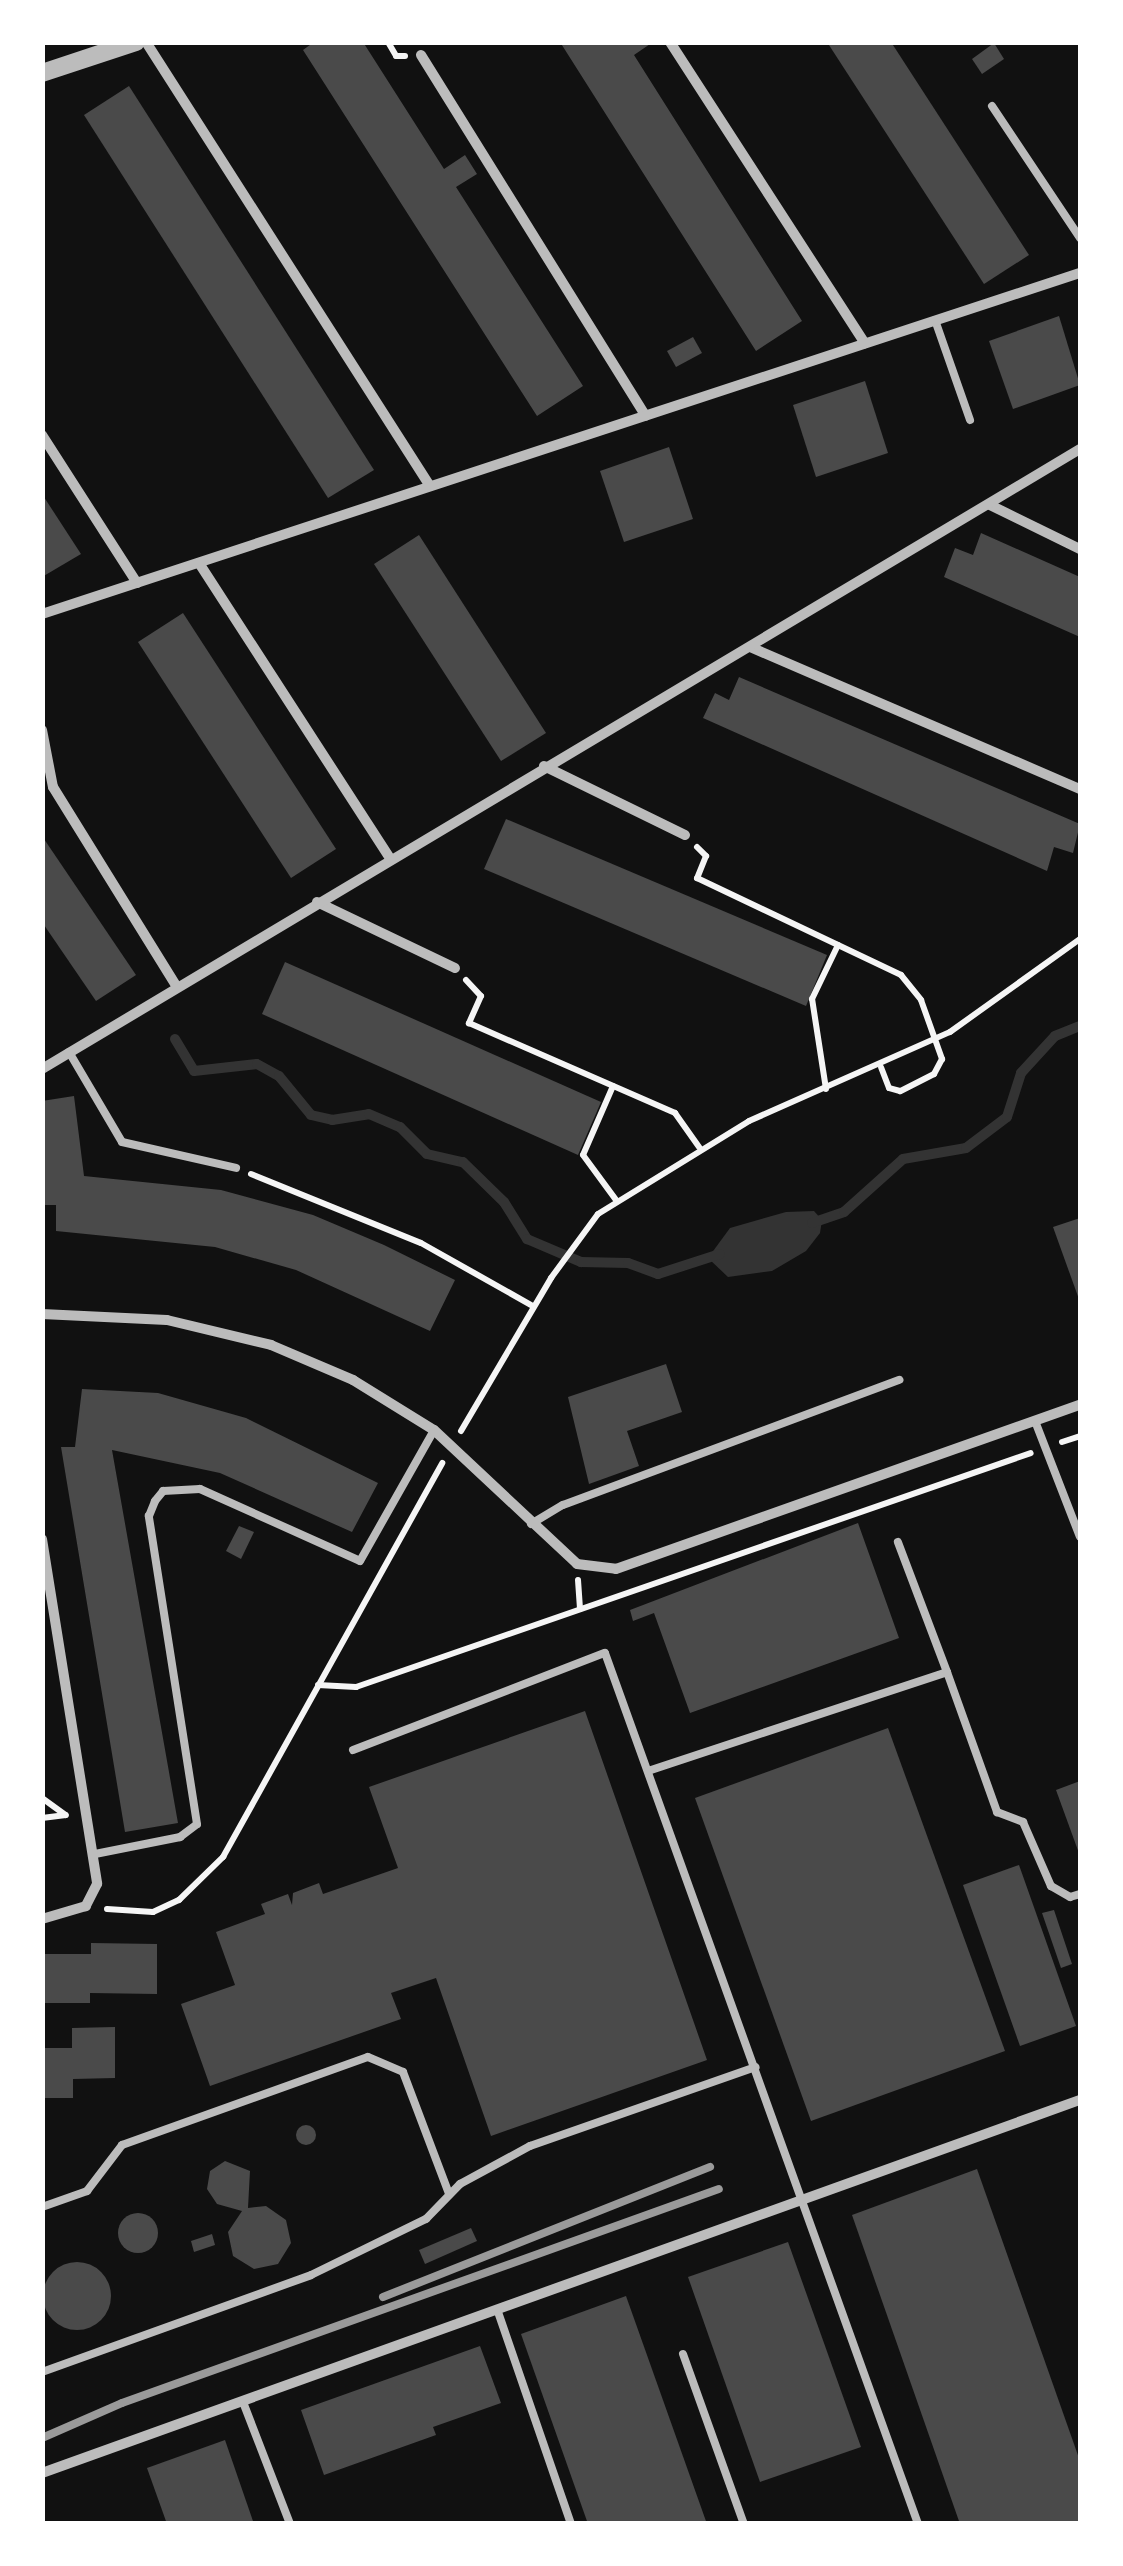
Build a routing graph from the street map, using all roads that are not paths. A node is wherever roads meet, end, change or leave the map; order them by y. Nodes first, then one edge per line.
1 (136, 42) edge
2 (146, 42) edge
3 (670, 42) edge
4 (421, 55) dead end
5 (42, 73) edge
6 (992, 106) dead end
7 (1080, 238) edge
8 (1080, 273) edge
9 (936, 320) junction
10 (864, 344) junction
11 (646, 416) junction
12 (970, 420) dead end
13 (42, 435) edge
14 (1080, 449) edge
15 (430, 486) junction
16 (990, 505) junction
17 (1080, 549) edge
18 (199, 562) junction
19 (137, 582) junction
20 (42, 614) edge
21 (750, 646) junction
22 (42, 730) edge
23 (544, 766) junction
24 (1080, 789) edge
25 (685, 835) road end
26 (390, 858) junction
27 (318, 902) junction
28 (455, 968) road end
29 (176, 984) junction
30 (69, 1052) junction
31 (42, 1068) edge
32 (236, 1168) road end
33 (42, 1314) edge
34 (900, 1380) dead end
35 (1080, 1405) edge
36 (1035, 1421) junction
37 (434, 1430) junction
38 (531, 1524) junction
39 (1080, 1537) edge
40 (42, 1539) edge
41 (898, 1542) dead end
42 (48, 1614) edge
43 (947, 1672) junction
44 (353, 1750) dead end
45 (648, 1770) junction
46 (95, 1854) junction
47 (1080, 1894) edge
48 (42, 1919) edge
49 (756, 2068) junction
50 (1080, 2100) edge
51 (448, 2194) junction
52 (802, 2197) junction
53 (42, 2207) edge
54 (497, 2310) junction
55 (683, 2354) dead end
56 (42, 2372) edge
57 (243, 2402) junction
58 (42, 2473) edge
59 (290, 2524) edge
60 (571, 2524) edge
61 (744, 2524) edge
62 (918, 2524) edge

1 - 5 street
2 - 15 street
3 - 10 street
4 - 11 street
6 - 7 lane
8 - 9 street
9 - 10 street
9 - 12 lane
10 - 11 street
11 - 15 street
13 - 19 street
14 - 16 street
15 - 18 street
16 - 17 street
16 - 21 street
18 - 19 street
18 - 26 street
19 - 20 street
21 - 23 street
21 - 24 street
22 - 29 street
23 - 25 street
23 - 26 street
26 - 27 street
27 - 28 street
27 - 29 street
29 - 30 street
30 - 31 street
30 - 32 lane
33 - 37 street
34 - 38 lane
35 - 36 street
36 - 38 street
36 - 39 lane
37 - 38 street
37 - 46 lane
40 - 42 street
41 - 43 lane
42 - 46 street
43 - 45 lane
43 - 47 lane
44 - 45 lane
45 - 49 lane
46 - 48 street
49 - 51 lane
49 - 52 lane
50 - 52 street
51 - 53 lane
51 - 56 lane
52 - 54 street
52 - 62 lane
54 - 57 street
54 - 60 lane
55 - 61 lane
57 - 58 street
57 - 59 lane

